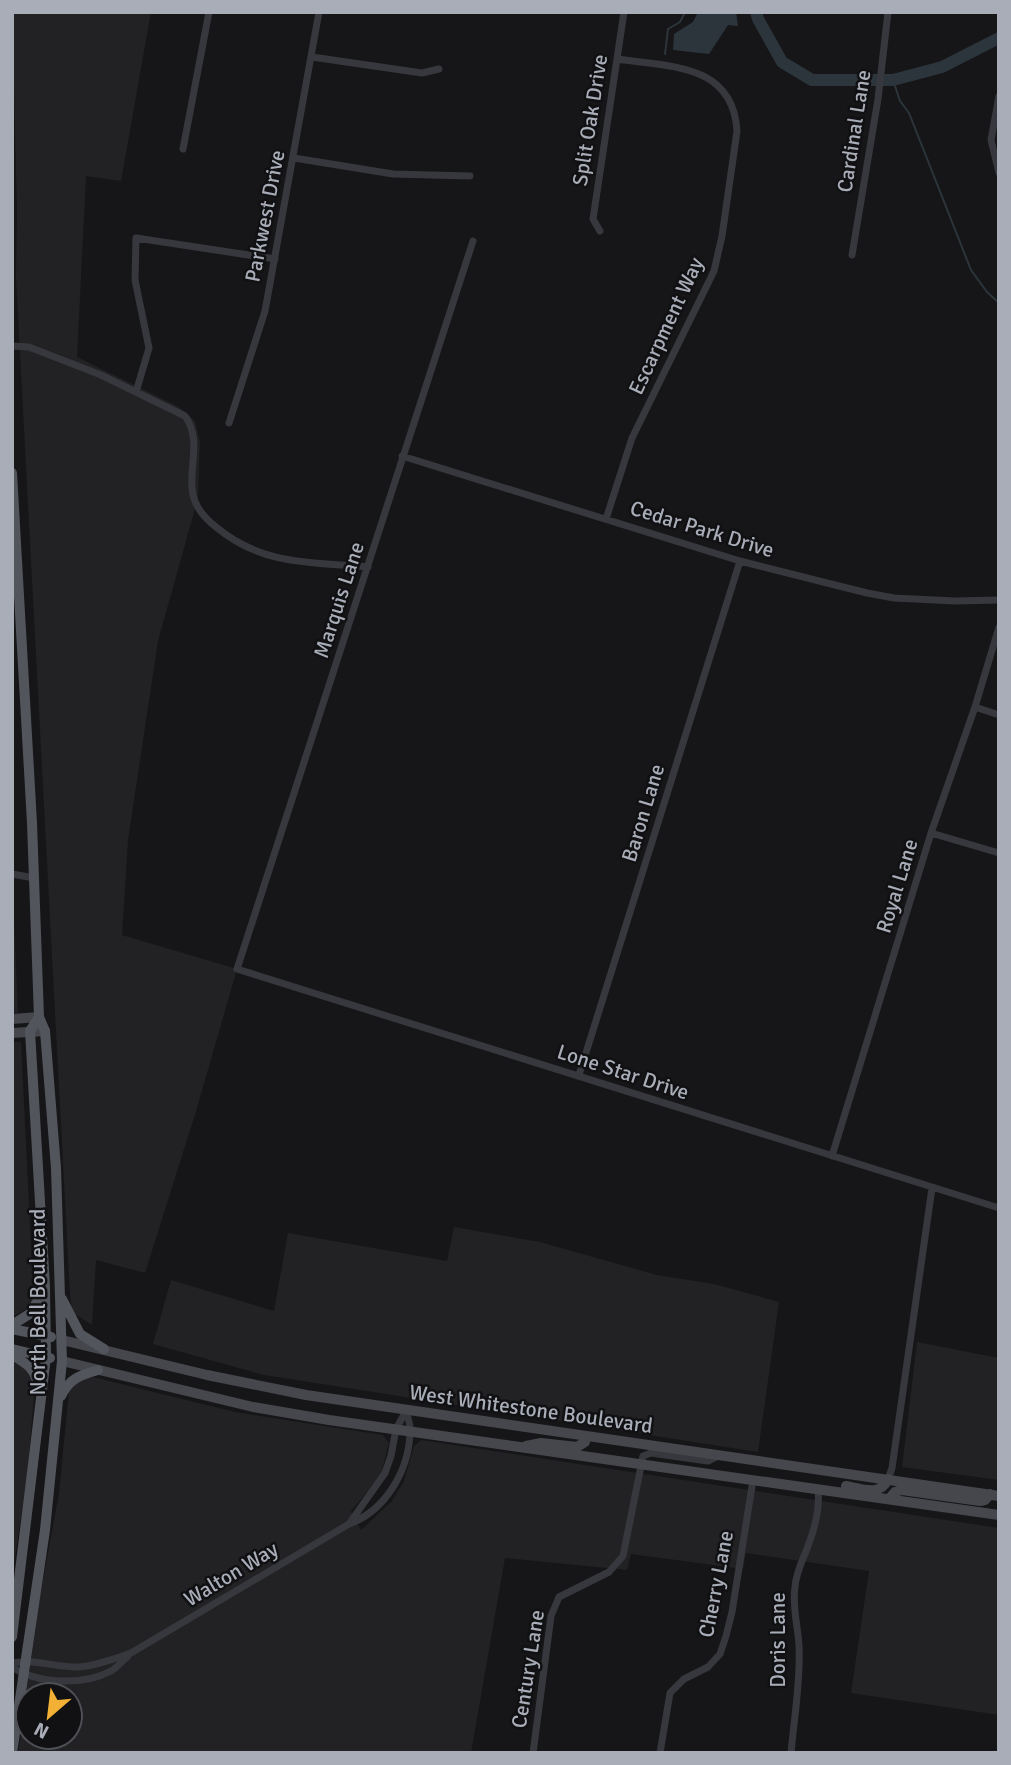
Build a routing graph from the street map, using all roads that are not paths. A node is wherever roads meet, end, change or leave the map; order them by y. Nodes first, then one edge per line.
1 (209, 12) edge
2 (319, 12) edge
3 (624, 12) edge
4 (888, 12) edge
5 (312, 57) junction
6 (617, 59) junction
7 (439, 69) dead end
8 (999, 96) edge
9 (183, 149) dead end
10 (293, 158) junction
11 (999, 173) edge
12 (470, 176) dead end
13 (600, 232) dead end
14 (473, 242) dead end
15 (852, 256) dead end
16 (275, 259) junction
17 (12, 346) edge
18 (136, 391) junction
19 (229, 423) dead end
20 (402, 456) junction
21 (12, 473) edge
22 (606, 519) junction
23 (740, 561) junction
24 (368, 567) junction
25 (999, 600) edge
26 (999, 627) edge
27 (975, 707) junction
28 (999, 715) edge
29 (932, 832) junction
30 (999, 853) edge
31 (12, 874) edge
32 (34, 878) junction
33 (237, 969) joint
34 (39, 1017) junction
35 (12, 1019) edge
36 (30, 1031) junction
37 (45, 1031) junction
38 (12, 1033) edge
39 (579, 1076) junction
40 (832, 1156) junction
41 (932, 1188) junction
42 (999, 1208) edge
43 (46, 1287) junction
44 (60, 1296) junction
45 (12, 1327) edge
46 (47, 1336) junction
47 (62, 1340) junction
48 (12, 1349) edge
49 (104, 1349) junction
50 (12, 1355) edge
51 (46, 1357) junction
52 (62, 1361) junction
53 (98, 1370) junction
54 (58, 1402) junction
55 (40, 1409) junction
56 (406, 1410) junction
57 (396, 1429) junction
58 (411, 1432) junction
59 (586, 1436) junction
60 (515, 1448) junction
61 (719, 1456) junction
62 (639, 1465) junction
63 (888, 1479) junction
64 (753, 1480) junction
65 (788, 1484) junction
66 (818, 1489) junction
67 (994, 1495) edge
68 (889, 1500) junction
69 (999, 1515) edge
70 (349, 1524) junction
71 (12, 1637) edge
72 (131, 1653) junction
73 (27, 1660) junction
74 (12, 1665) edge
75 (24, 1675) junction
76 (12, 1753) edge
77 (533, 1753) edge
78 (660, 1753) edge
79 (791, 1753) edge

1 - 9 street
2 - 5 street, Parkwest Drive
3 - 6 street, Split Oak Drive
4 - 15 street, Cardinal Lane
5 - 7 street
5 - 10 street, Parkwest Drive
6 - 13 street, Split Oak Drive
6 - 22 street, Escarpment Way
8 - 11 street
10 - 12 street
10 - 16 street, Parkwest Drive
14 - 20 street, Marquis Lane
16 - 18 street
16 - 19 street, Parkwest Drive
17 - 18 street
18 - 24 street
20 - 22 street, Cedar Park Drive
20 - 24 street, Marquis Lane
21 - 32 main road, North Bell Boulevard
22 - 23 street, Cedar Park Drive
23 - 25 street, Cedar Park Drive
23 - 39 street, Baron Lane
24 - 33 street, Marquis Lane
26 - 27 street, Royal Lane
27 - 28 street
27 - 29 street, Royal Lane
29 - 30 street
29 - 40 street, Royal Lane
31 - 32 street
32 - 34 main road, North Bell Boulevard
33 - 39 street, Lone Star Drive
34 - 35 main road
34 - 36 main road
34 - 37 main road, North Bell Boulevard
36 - 37 main road
36 - 38 main road
36 - 43 main road, North Bell Boulevard
37 - 44 main road, North Bell Boulevard
39 - 40 street, Lone Star Drive
40 - 41 street, Lone Star Drive
41 - 42 street, Lone Star Drive
41 - 63 street
43 - 45 main road
43 - 46 main road, North Bell Boulevard
44 - 47 main road, North Bell Boulevard
44 - 49 main road
45 - 46 main road
46 - 47 main road
46 - 51 main road, North Bell Boulevard
47 - 49 main road, West Whitestone Boulevard
47 - 52 main road, North Bell Boulevard
48 - 51 main road
49 - 56 main road, West Whitestone Boulevard
50 - 55 main road
51 - 52 main road
51 - 55 main road, North Bell Boulevard
52 - 53 main road, West Whitestone Boulevard
52 - 54 main road, North Bell Boulevard
53 - 54 main road
53 - 57 main road, West Whitestone Boulevard
54 - 73 main road, North Bell Boulevard
55 - 71 main road, North Bell Boulevard
56 - 57 street, Walton Way
56 - 58 street, Walton Way
56 - 59 main road, West Whitestone Boulevard
57 - 58 main road, West Whitestone Boulevard
57 - 70 street, Walton Way
58 - 60 main road, West Whitestone Boulevard
58 - 70 street, Walton Way
59 - 60 main road
59 - 61 main road, West Whitestone Boulevard
60 - 62 main road, West Whitestone Boulevard
61 - 62 street
61 - 63 main road, West Whitestone Boulevard
62 - 64 main road, West Whitestone Boulevard
62 - 77 street, Century Lane
63 - 65 main road
63 - 67 main road, West Whitestone Boulevard
64 - 65 main road, West Whitestone Boulevard
64 - 78 street, Cherry Lane
65 - 66 main road, West Whitestone Boulevard
66 - 68 main road, West Whitestone Boulevard
66 - 79 street, Doris Lane
67 - 68 main road
68 - 69 main road, West Whitestone Boulevard
70 - 72 street, Walton Way
72 - 73 street, Walton Way
72 - 75 street, Walton Way
73 - 74 street, Walton Way
73 - 75 main road, North Bell Boulevard
74 - 75 street, Walton Way
75 - 76 main road, North Bell Boulevard

